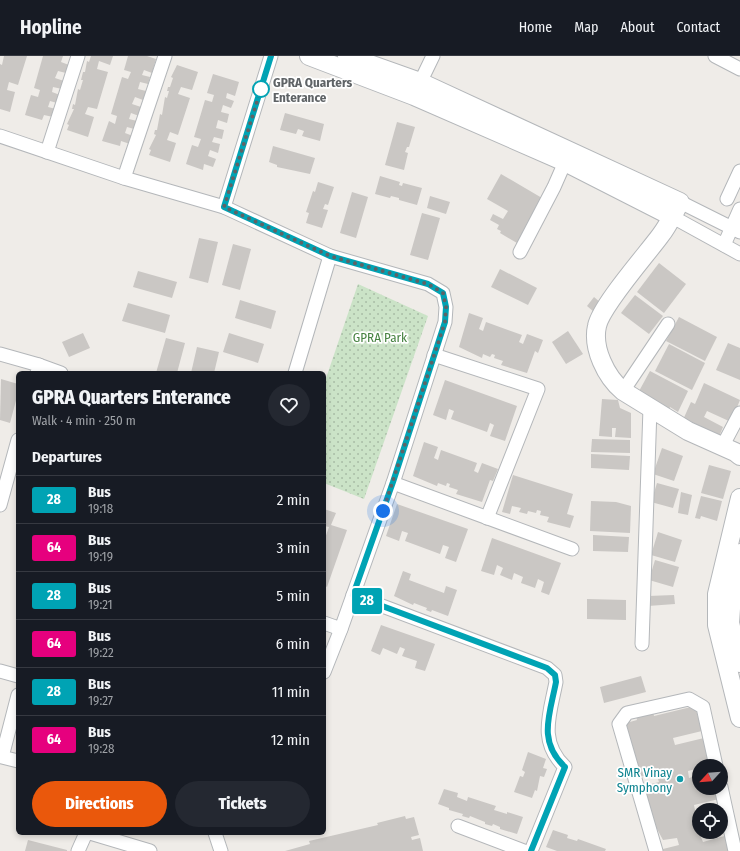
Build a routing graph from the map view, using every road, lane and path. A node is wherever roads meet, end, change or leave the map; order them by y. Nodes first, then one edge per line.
1 (78, 56) edge
2 (165, 56) edge
3 (271, 56) edge
4 (309, 56) edge
5 (347, 56) edge
6 (433, 56) edge
7 (715, 56) edge
8 (740, 69) edge
9 (417, 89) junction
10 (0, 136) edge
11 (47, 152) junction
12 (565, 162) junction
13 (740, 171) edge
14 (124, 178) junction
15 (727, 200) dead end
16 (224, 207) junction
17 (676, 209) junction
18 (740, 209) edge
19 (736, 230) edge
20 (724, 245) junction
21 (520, 252) dead end
22 (740, 254) edge
23 (330, 256) junction
24 (668, 324) dead end
25 (0, 354) edge
26 (434, 355) junction
27 (38, 369) edge
28 (50, 371) edge
29 (296, 371) edge
30 (623, 392) junction
31 (650, 408) junction
32 (740, 413) edge
33 (722, 446) junction
34 (16, 447) edge
35 (740, 456) edge
36 (393, 482) junction
37 (740, 498) edge
38 (0, 505) edge
39 (487, 518) junction
40 (572, 549) dead end
41 (740, 552) edge
42 (353, 595) junction
43 (326, 624) edge
44 (341, 629) junction
45 (642, 644) dead end
46 (740, 663) edge
47 (326, 667) edge
48 (0, 671) edge
49 (16, 675) edge
50 (16, 703) edge
51 (740, 718) edge
52 (714, 759) edge
53 (1, 760) edge
54 (16, 761) edge
55 (723, 795) edge
56 (458, 826) dead end
57 (85, 835) edge
58 (97, 835) edge
59 (216, 835) edge
60 (78, 851) edge
61 (150, 851) edge
62 (221, 851) edge
63 (524, 851) edge
64 (531, 851) edge
65 (656, 851) edge
66 (735, 851) edge

1 - 11 street
2 - 14 street
3 - 16 street
4 - 9 street
5 - 9 street
6 - 9 street
7 - 8 street
9 - 12 street
9 - 17 street
10 - 11 street
11 - 14 street
12 - 17 street
12 - 21 street
13 - 15 street
14 - 16 street
16 - 23 street
17 - 19 street
17 - 20 street
17 - 30 street
18 - 19 street
19 - 20 street
20 - 22 street
23 - 26 street
23 - 29 street
24 - 30 street
25 - 27 street
26 - 36 street
26 - 39 street
27 - 28 street
30 - 31 street
31 - 33 street
31 - 45 street
32 - 33 street
33 - 35 street
34 - 38 street
36 - 39 street
36 - 42 street
37 - 51 street
39 - 40 street
41 - 46 street
42 - 44 street
42 - 64 street
43 - 44 street
44 - 47 street
48 - 49 street
50 - 53 street
52 - 65 street
53 - 54 street
55 - 66 street
56 - 63 street
57 - 60 street
58 - 61 street
59 - 62 street

